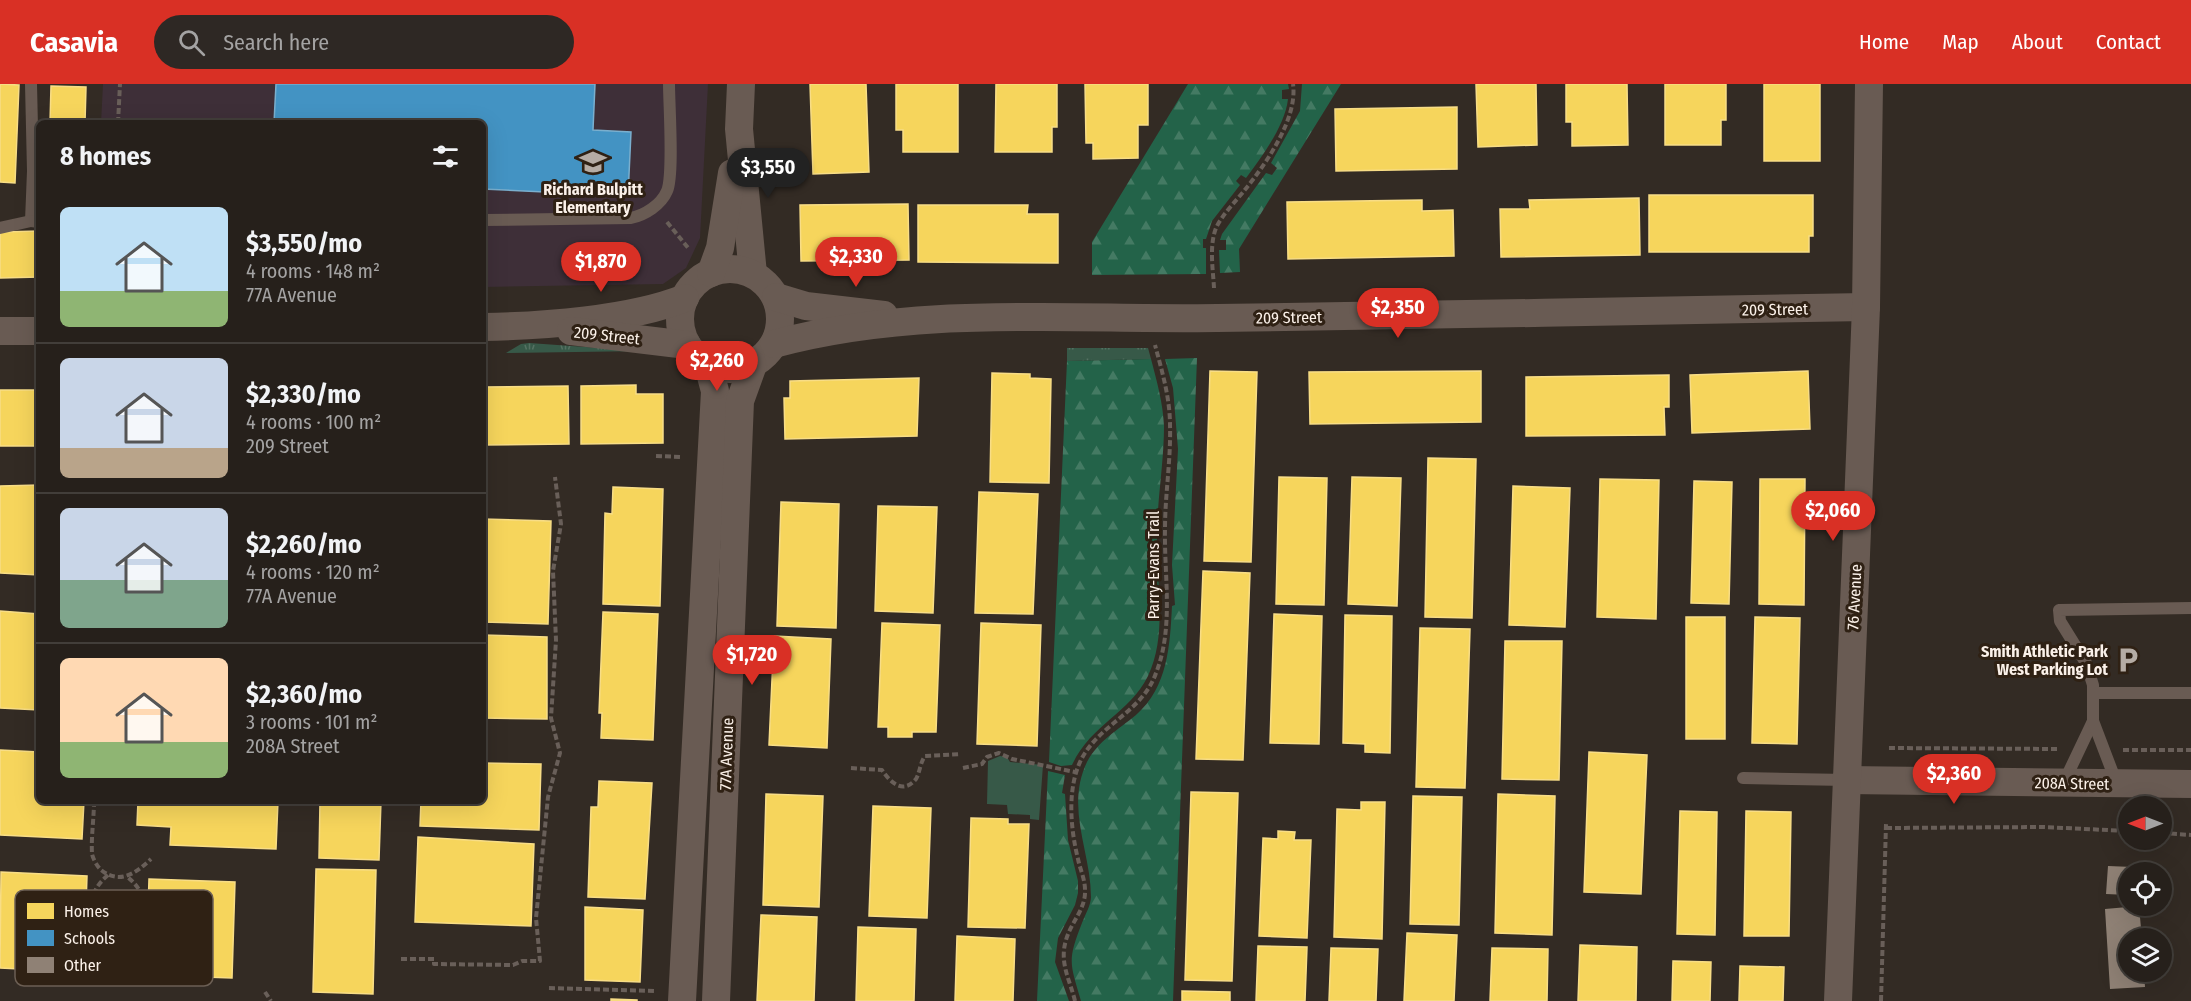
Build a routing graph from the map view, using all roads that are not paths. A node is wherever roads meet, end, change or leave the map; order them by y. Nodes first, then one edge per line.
1 (31, 84) edge
2 (669, 84) edge
3 (741, 84) edge
4 (1869, 84) edge
5 (739, 129) junction
6 (486, 220) edge
7 (35, 222) edge
8 (0, 228) edge
9 (711, 273) junction
10 (753, 274) junction
11 (776, 297) junction
12 (685, 298) junction
13 (1866, 307) junction
14 (928, 319) junction
15 (527, 326) junction
16 (486, 327) edge
17 (0, 331) edge
18 (36, 332) edge
19 (774, 344) junction
20 (687, 345) junction
21 (708, 365) junction
22 (753, 365) junction
23 (2191, 608) edge
24 (2093, 693) junction
25 (2191, 693) edge
26 (2093, 721) junction
27 (1743, 778) dead end
28 (1846, 780) junction
29 (2064, 783) junction
30 (2117, 784) junction
31 (2191, 784) edge
32 (671, 996) edge
33 (716, 1001) edge
34 (1838, 1001) edge

1 - 7 lane
2 - 6 lane
3 - 5 street
4 - 13 street, 76 Avenue
5 - 9 street
5 - 10 street
7 - 8 lane
9 - 10 street
9 - 12 street
10 - 11 street
11 - 14 street, 209 Street
11 - 19 street
12 - 15 street, 209 Street
12 - 20 street
13 - 14 street, 209 Street
13 - 28 street, 76 Avenue
14 - 19 street, 209 Street
15 - 16 street, 209 Street
15 - 20 street, 209 Street
17 - 18 street
19 - 22 street
20 - 21 street
21 - 22 street
21 - 32 street, 77A Avenue
22 - 33 street, 77A Avenue
23 - 24 lane
24 - 25 lane
24 - 26 lane
26 - 29 lane
26 - 30 lane
27 - 28 lane
28 - 29 street, 208A Street
28 - 34 street, 76 Avenue
29 - 30 street, 208A Street
30 - 31 street, 208A Street

